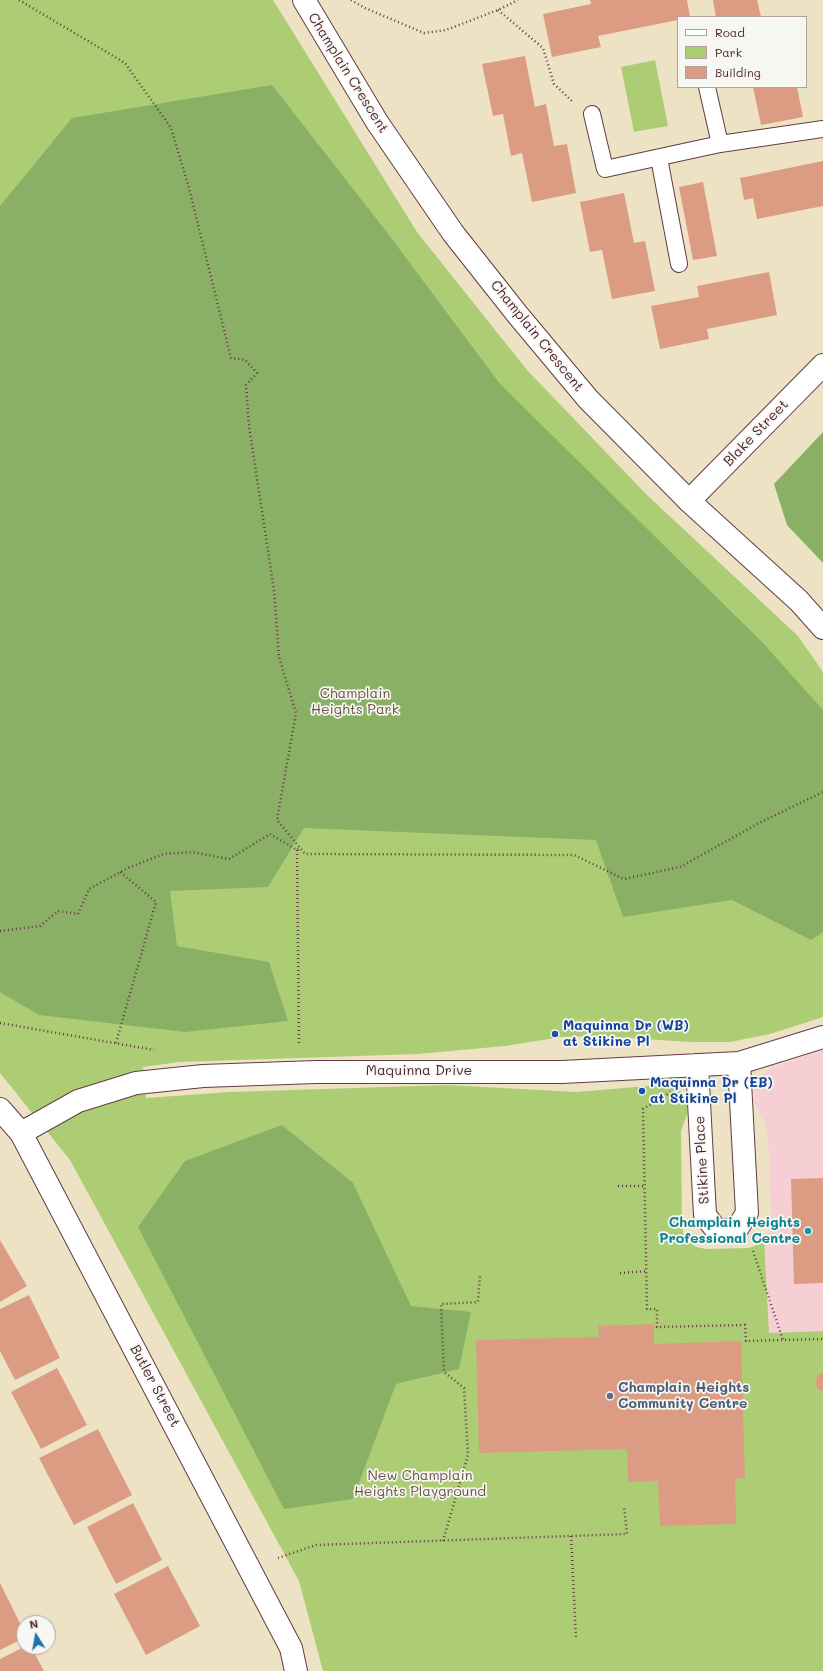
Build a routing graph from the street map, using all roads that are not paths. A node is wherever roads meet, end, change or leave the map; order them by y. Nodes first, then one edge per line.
1 (304, 0) edge
2 (707, 88) edge
3 (592, 114) road end
4 (823, 129) edge
5 (720, 144) junction
6 (659, 158) junction
7 (679, 264) dead end
8 (823, 365) edge
9 (689, 501) junction
10 (823, 628) edge
11 (823, 1037) edge
12 (739, 1063) junction
13 (698, 1065) junction
14 (0, 1109) edge
15 (21, 1133) junction
16 (296, 1671) edge

1 - 9 street, Champlain Crescent
2 - 5 lane
3 - 6 lane
4 - 5 lane
5 - 6 lane
6 - 7 lane
8 - 9 street, Blake Street
9 - 10 street, Champlain Crescent
11 - 12 street, Maquinna Drive
12 - 13 street, Maquinna Drive
12 - 13 street, Stikine Place
13 - 15 street, Maquinna Drive
14 - 15 street, Butler Street
15 - 16 street, Butler Street

